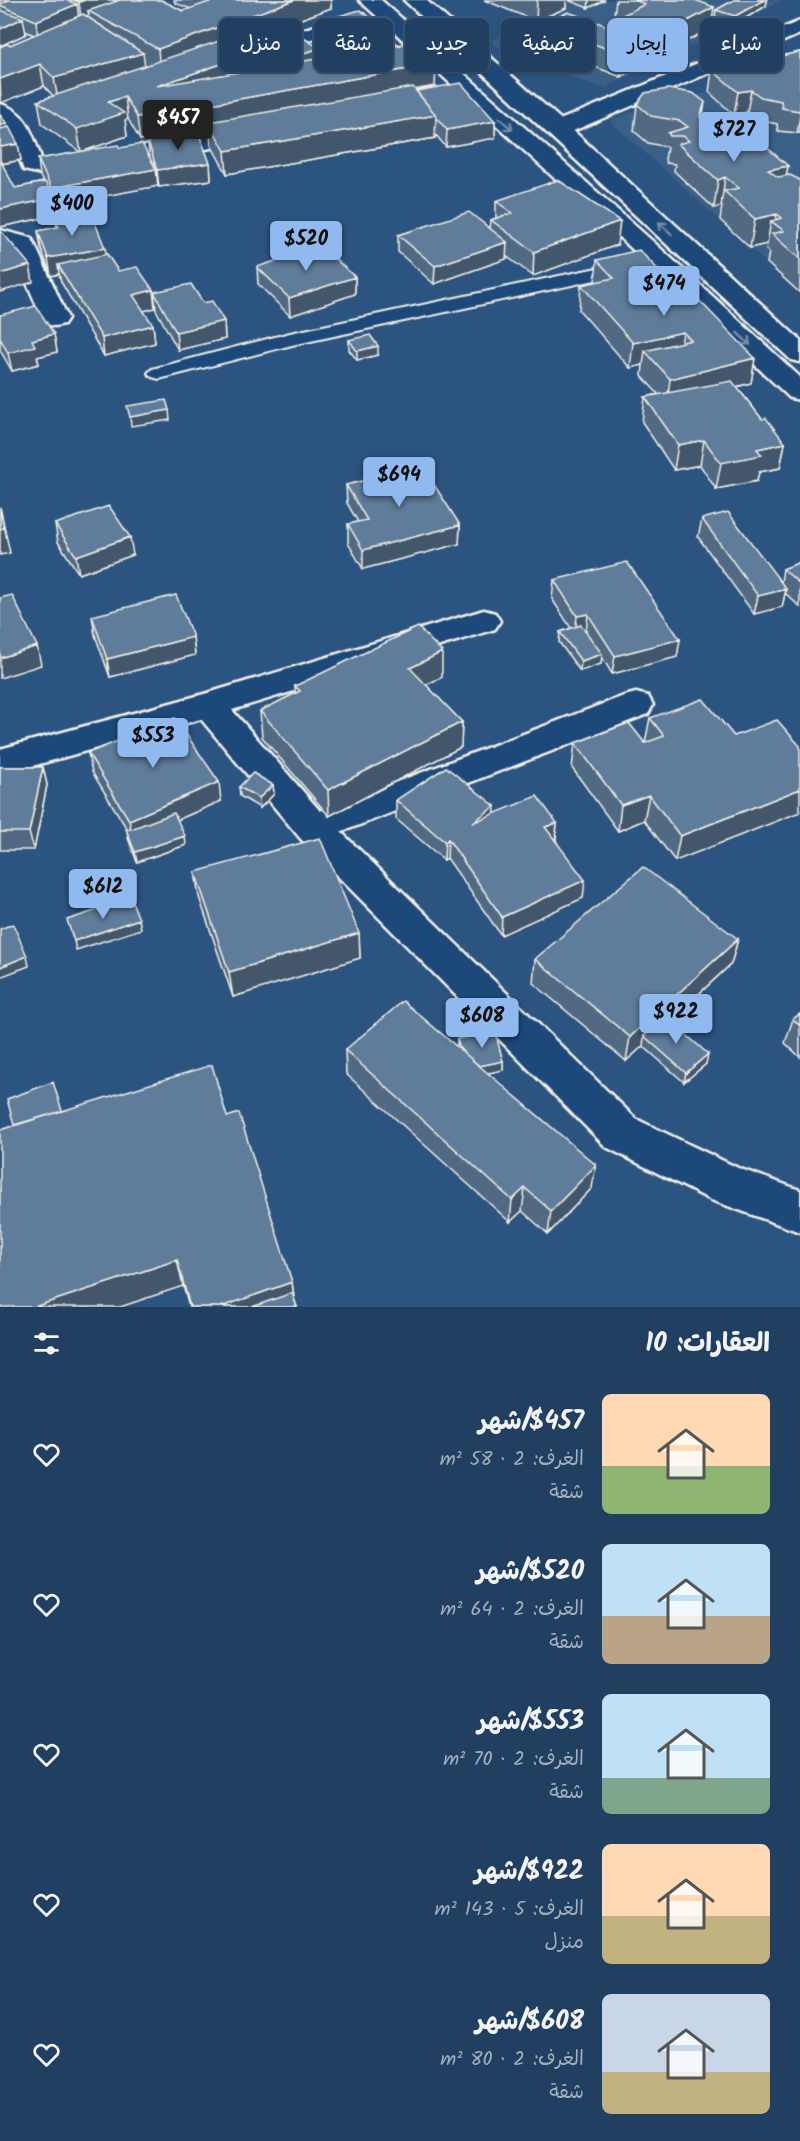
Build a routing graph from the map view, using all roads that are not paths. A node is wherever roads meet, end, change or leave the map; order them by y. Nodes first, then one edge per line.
1 (414, 0) edge
2 (338, 5) dead end
3 (363, 10) edge
4 (800, 27) edge
5 (302, 32) edge
6 (471, 92) junction
7 (448, 96) edge
8 (39, 115) edge
9 (8, 117) edge
10 (274, 129) edge
11 (558, 129) junction
12 (0, 237) edge
13 (660, 261) junction
14 (55, 318) dead end
15 (800, 354) edge
16 (159, 373) dead end
17 (800, 392) edge
18 (484, 621) dead end
19 (208, 705) junction
20 (636, 705) dead end
21 (0, 762) edge
22 (313, 828) junction
23 (800, 1211) edge

1 - 11 street
2 - 3 street
3 - 5 street
3 - 6 street
4 - 11 street
6 - 7 street
6 -> 13 street
8 - 9 street
9 - 10 street
15 -> 11 street
12 - 14 street
13 - 16 lane
13 -> 17 street
18 - 19 street
19 - 21 street
19 - 22 street
20 - 22 street
22 - 23 street

